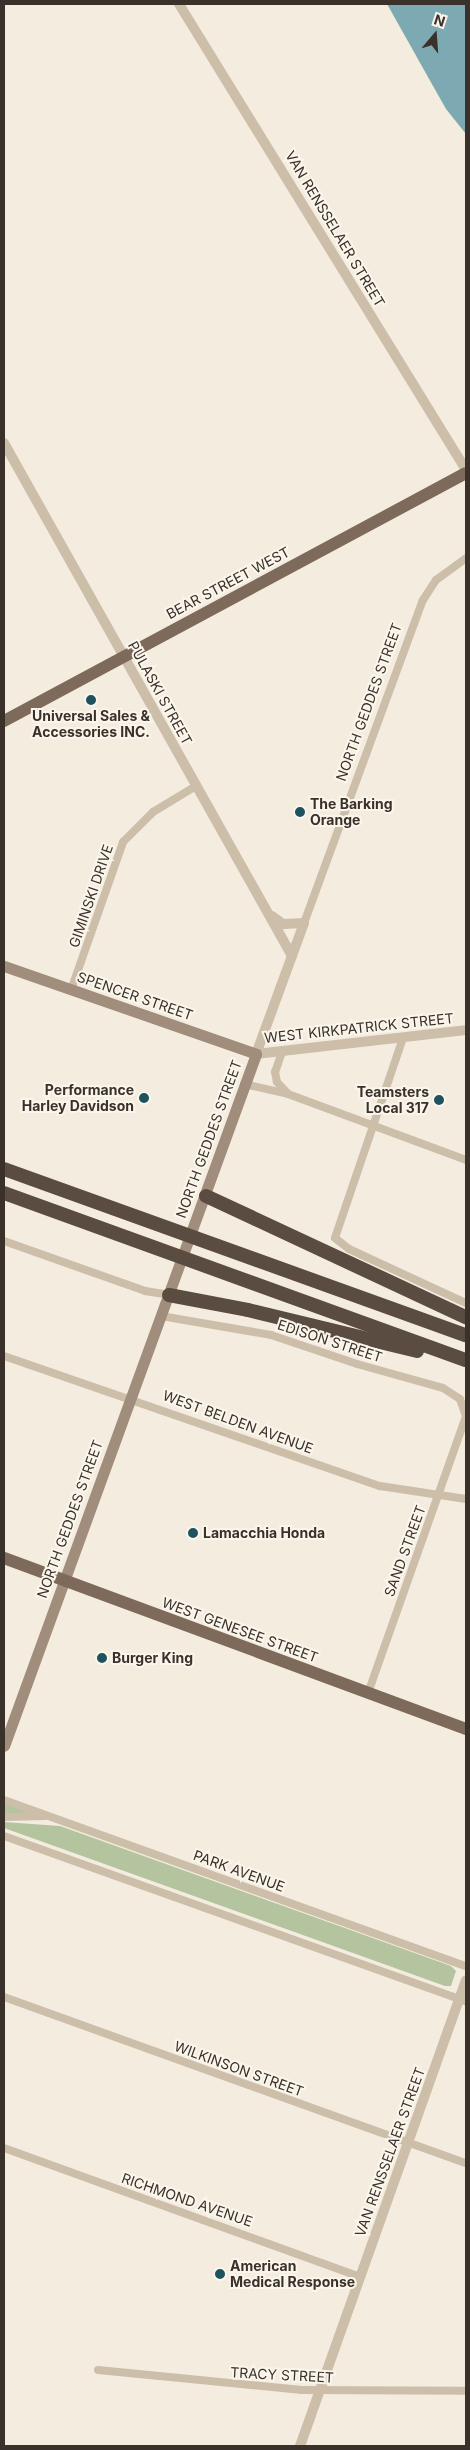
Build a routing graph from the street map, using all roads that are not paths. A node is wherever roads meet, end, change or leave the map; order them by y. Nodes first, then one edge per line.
1 (179, 4) edge
2 (4, 443) edge
3 (466, 472) edge
4 (466, 558) edge
5 (123, 656) junction
6 (4, 721) edge
7 (196, 786) junction
8 (269, 914) junction
9 (304, 923) junction
10 (292, 956) junction
11 (4, 966) edge
12 (72, 990) junction
13 (466, 1030) edge
14 (403, 1038) junction
15 (282, 1052) junction
16 (256, 1054) junction
17 (244, 1084) junction
18 (288, 1094) junction
19 (374, 1127) junction
20 (466, 1160) edge
21 (4, 1168) edge
22 (4, 1193) edge
23 (206, 1196) junction
24 (4, 1241) edge
25 (169, 1295) junction
26 (466, 1303) edge
27 (161, 1316) junction
28 (466, 1317) edge
29 (466, 1335) edge
30 (4, 1356) edge
31 (466, 1360) edge
32 (466, 1367) edge
33 (457, 1396) joint
34 (130, 1399) junction
35 (466, 1416) edge
36 (439, 1493) junction
37 (466, 1500) edge
38 (4, 1558) edge
39 (64, 1579) junction
40 (368, 1693) junction
41 (466, 1729) edge
42 (4, 1746) edge
43 (4, 1800) edge
44 (50, 1816) junction
45 (4, 1817) edge
46 (4, 1836) edge
47 (466, 1966) edge
48 (466, 1981) edge
49 (4, 1997) edge
50 (463, 2000) edge
51 (408, 2143) junction
52 (4, 2148) edge
53 (466, 2163) edge
54 (360, 2277) junction
55 (98, 2370) dead end
56 (318, 2390) junction
57 (466, 2391) edge
58 (300, 2446) edge

1 - 3 street, VAN RENSSELAER STREET
2 - 5 street, PULASKI STREET
3 - 5 main road, BEAR STREET WEST
4 - 9 street, NORTH GEDDES STREET
5 - 6 main road, BEAR STREET WEST
5 - 7 street, PULASKI STREET
7 - 8 street, PULASKI STREET
7 - 12 street, GIMINSKI DRIVE
8 - 9 street
8 - 10 street, PULASKI STREET
9 - 10 street, NORTH GEDDES STREET
10 - 16 street, NORTH GEDDES STREET
11 - 12 main road, SPENCER STREET
12 - 16 main road, SPENCER STREET
13 - 14 street, WEST KIRKPATRICK STREET
14 - 15 street, WEST KIRKPATRICK STREET
14 - 19 street
15 - 16 street, WEST KIRKPATRICK STREET
15 - 18 street
16 - 17 main road, NORTH GEDDES STREET
17 - 18 street
17 - 23 main road, NORTH GEDDES STREET
18 - 19 street
19 - 20 street
19 - 26 street
21 - 29 highway
22 - 31 highway
23 - 25 main road, NORTH GEDDES STREET
23 - 28 highway
24 - 25 street
25 - 27 main road, NORTH GEDDES STREET
25 - 32 highway
27 - 33 street, EDISON STREET
27 - 34 main road, NORTH GEDDES STREET
30 - 34 street, WEST BELDEN AVENUE
33 - 35 street, SAND STREET
34 - 36 street, WEST BELDEN AVENUE
34 - 39 main road, NORTH GEDDES STREET
35 - 36 street, SAND STREET
36 - 37 street, WEST BELDEN AVENUE
36 - 40 street, SAND STREET
38 - 39 main road, WEST GENESEE STREET
39 - 40 main road, WEST GENESEE STREET
39 - 42 main road, NORTH GEDDES STREET
40 - 41 main road, WEST GENESEE STREET
43 - 44 street, PARK AVENUE
44 - 45 street
44 - 47 street, PARK AVENUE
46 - 50 street
48 - 50 street, VAN RENSSELAER STREET
49 - 51 street, WILKINSON STREET
50 - 51 street, VAN RENSSELAER STREET
51 - 53 street, WILKINSON STREET
51 - 54 street, VAN RENSSELAER STREET
52 - 54 street, RICHMOND AVENUE
54 - 56 street, VAN RENSSELAER STREET
55 - 56 street, TRACY STREET
56 - 57 street, TRACY STREET
56 - 58 street, VAN RENSSELAER STREET

